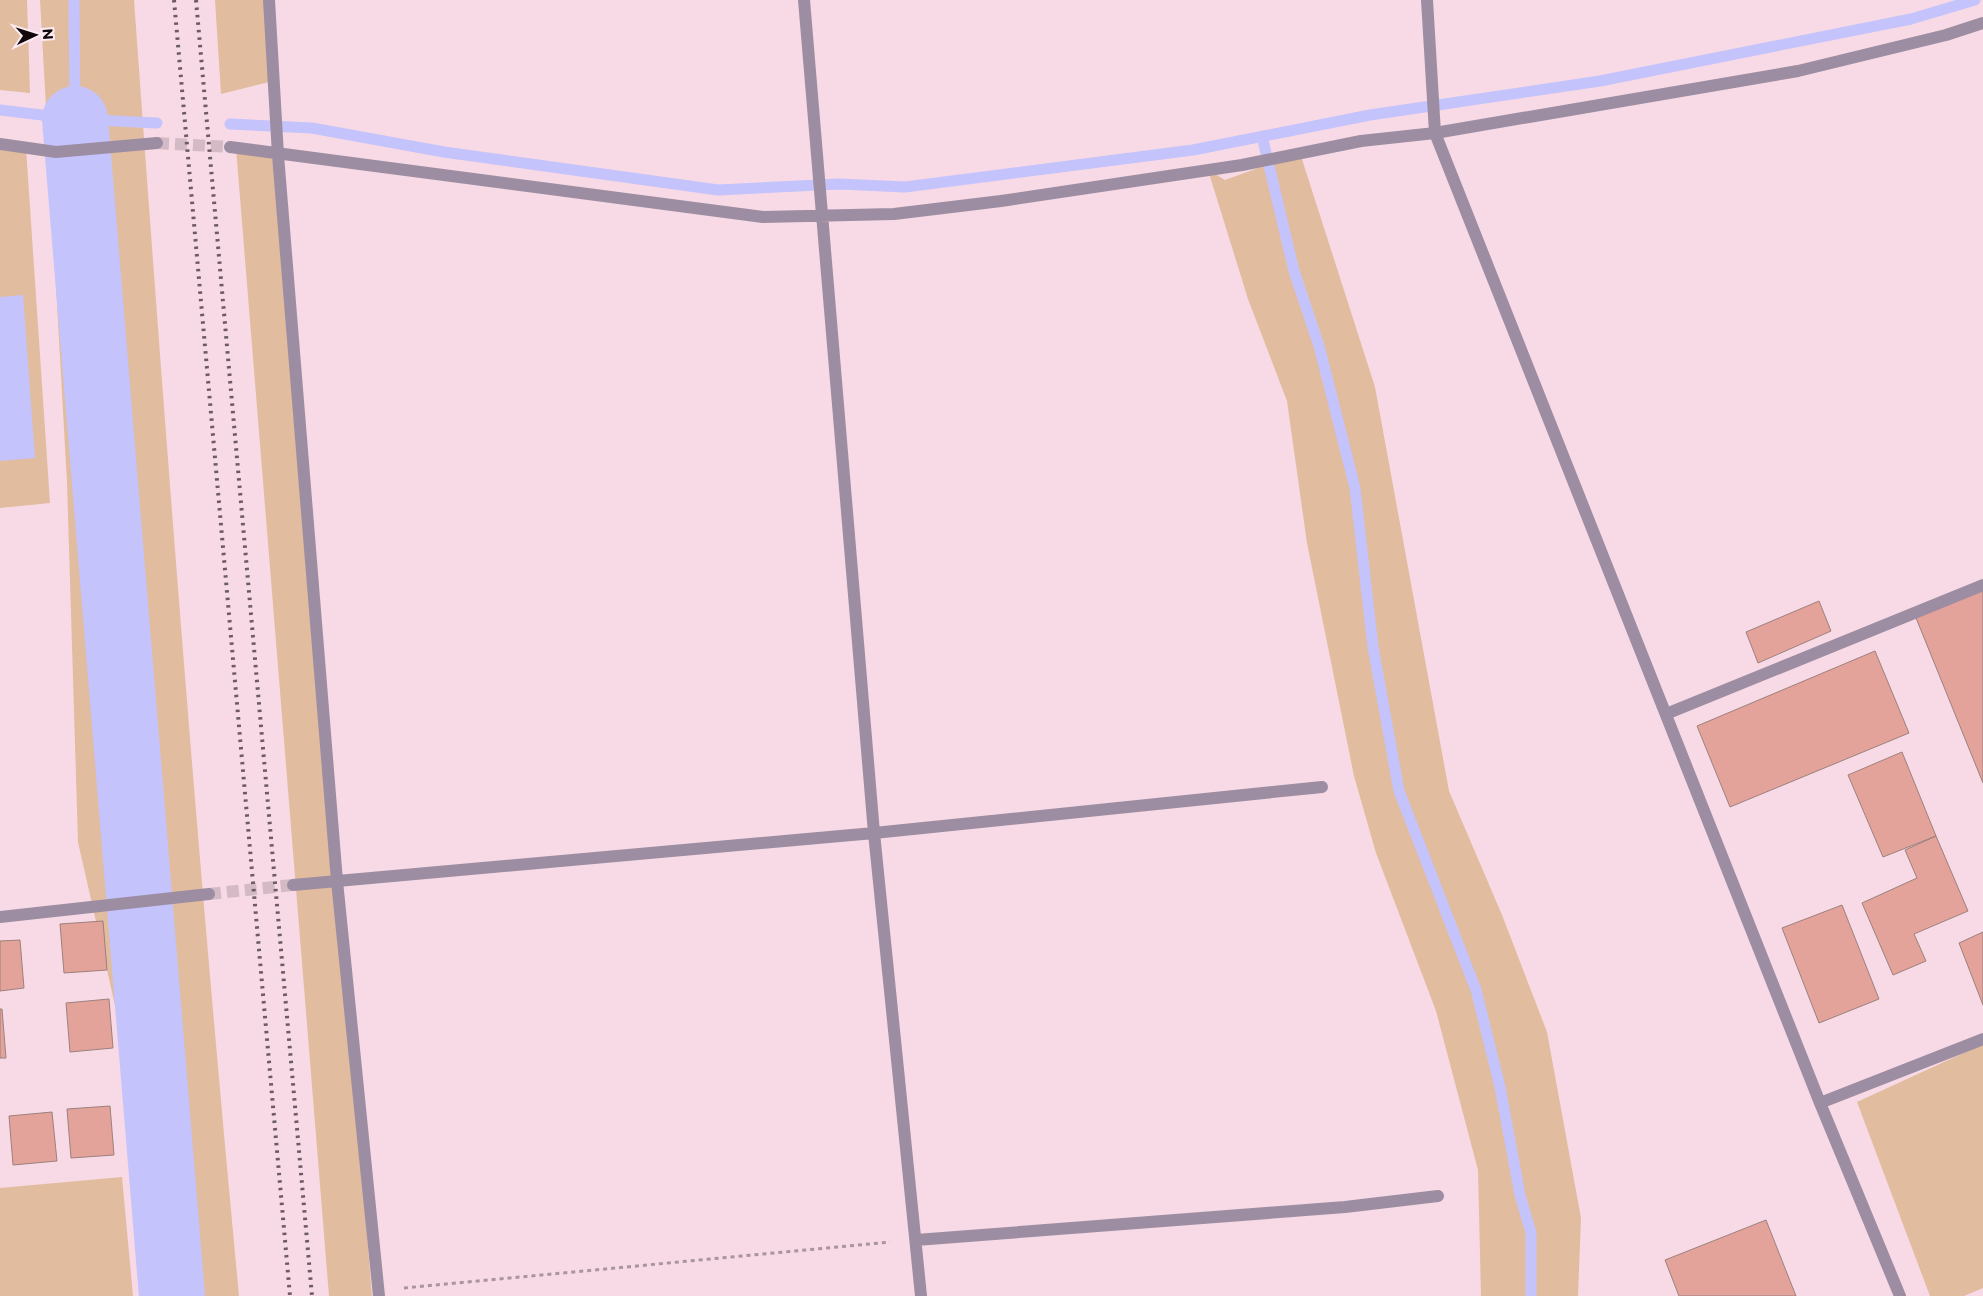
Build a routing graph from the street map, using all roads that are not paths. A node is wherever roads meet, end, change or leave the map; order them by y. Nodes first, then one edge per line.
1 (269, 0) edge
2 (804, 0) edge
3 (1427, 0) edge
4 (1983, 23) edge
5 (1435, 134) junction
6 (157, 143) tunnel mouth
7 (0, 144) edge
8 (230, 147) tunnel mouth
9 (278, 155) junction
10 (823, 216) junction
11 (1983, 585) edge
12 (1666, 714) junction
13 (1322, 787) dead end
14 (874, 833) junction
15 (337, 881) junction
16 (293, 885) tunnel mouth
17 (209, 894) tunnel mouth
18 (0, 916) edge
19 (1983, 1038) edge
20 (1820, 1104) junction
21 (1438, 1196) dead end
22 (916, 1240) junction
23 (378, 1293) edge
24 (921, 1296) edge
25 (1900, 1296) edge

1 - 9 street
2 - 10 street
3 - 5 street
4 - 5 street
5 - 10 street
5 - 12 street
6 - 7 street
8 - 9 street
9 - 10 street
9 - 15 street
10 - 14 street
11 - 12 street
12 - 20 street
13 - 14 street
14 - 15 street
14 - 22 street
15 - 16 street
15 - 23 street
17 - 18 street
19 - 20 street
20 - 25 street
21 - 22 street
22 - 24 street

